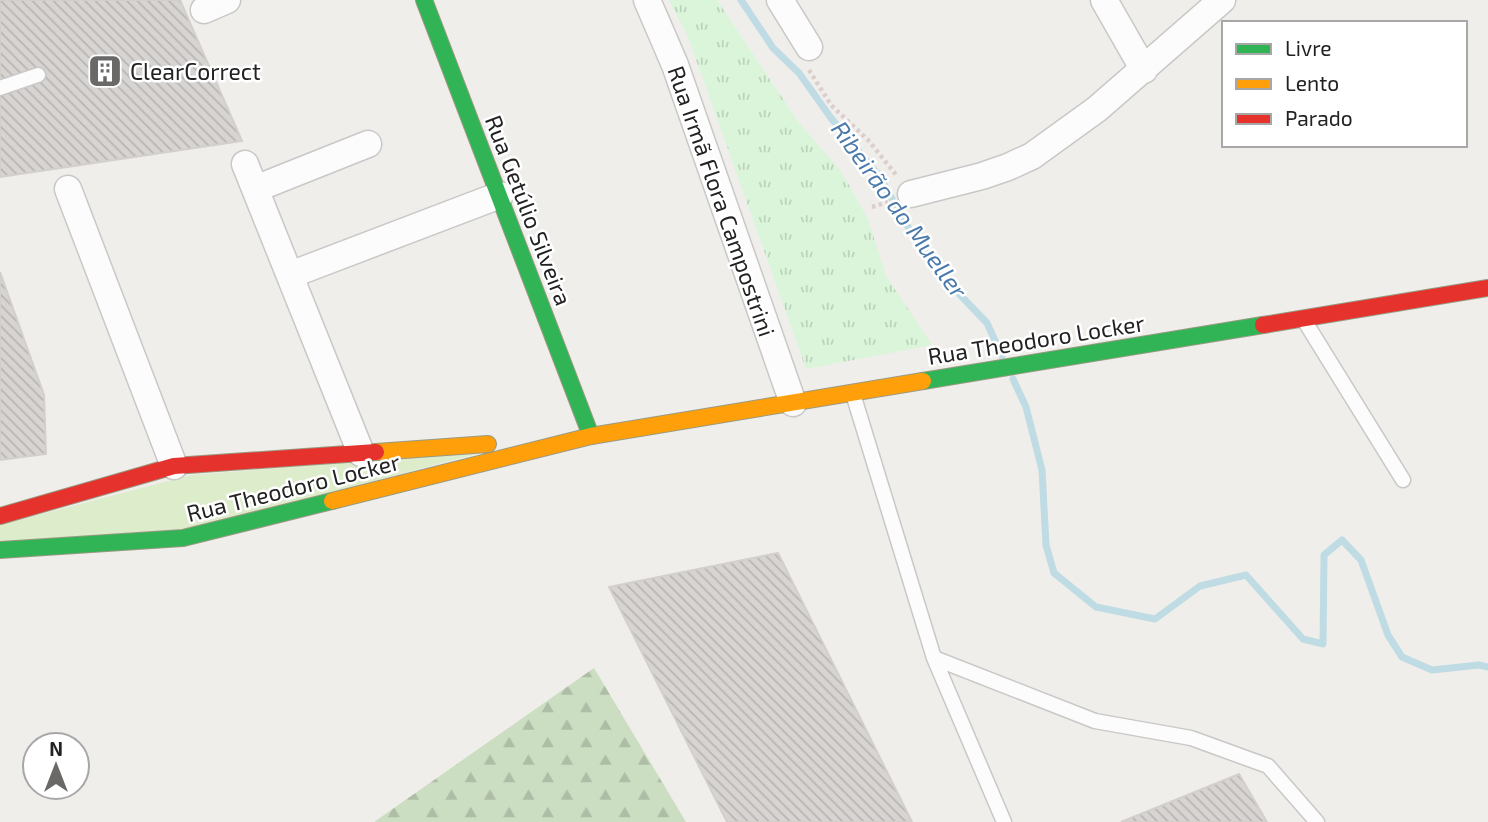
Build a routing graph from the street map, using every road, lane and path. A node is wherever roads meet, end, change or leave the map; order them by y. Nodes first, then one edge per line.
1 (424, 0) edge
2 (647, 0) edge
3 (780, 0) edge
4 (1104, 0) edge
5 (1222, 0) edge
6 (809, 47) joint
7 (1144, 70) junction
8 (38, 75) dead end
9 (0, 89) edge
10 (368, 144) dead end
11 (245, 164) dead end
12 (68, 189) dead end
13 (255, 189) junction
14 (911, 194) joint
15 (500, 195) junction
16 (290, 275) junction
17 (1488, 288) edge
18 (1303, 318) junction
19 (853, 393) junction
20 (793, 403) junction
21 (591, 436) junction
22 (361, 453) junction
23 (174, 466) junction
24 (1403, 480) dead end
25 (0, 516) edge
26 (0, 550) edge
27 (934, 658) junction
28 (1004, 822) edge
29 (1317, 822) edge

1 - 15 main road, Rua Getúlio Silveira
2 - 20 street, Rua Irmã Flora Campostrini
3 - 6 street
4 - 7 street
5 - 7 street
6 - 14 path
7 - 14 street
8 - 9 lane
10 - 13 street
11 - 13 street
12 - 23 street
13 - 16 street
15 - 16 street
15 - 21 main road, Rua Getúlio Silveira
16 - 22 street
17 - 18 main road, Rua Theodoro Locker
18 - 19 main road, Rua Theodoro Locker
18 - 24 lane
19 - 20 main road, Rua Theodoro Locker
19 - 27 lane
20 - 21 main road, Rua Theodoro Locker
21 - 22 main road, Rua Theodoro Locker
21 - 26 main road, Rua Theodoro Locker
22 - 23 main road, Rua Theodoro Locker
23 - 25 main road, Rua Theodoro Locker
27 - 28 lane
27 - 29 lane

